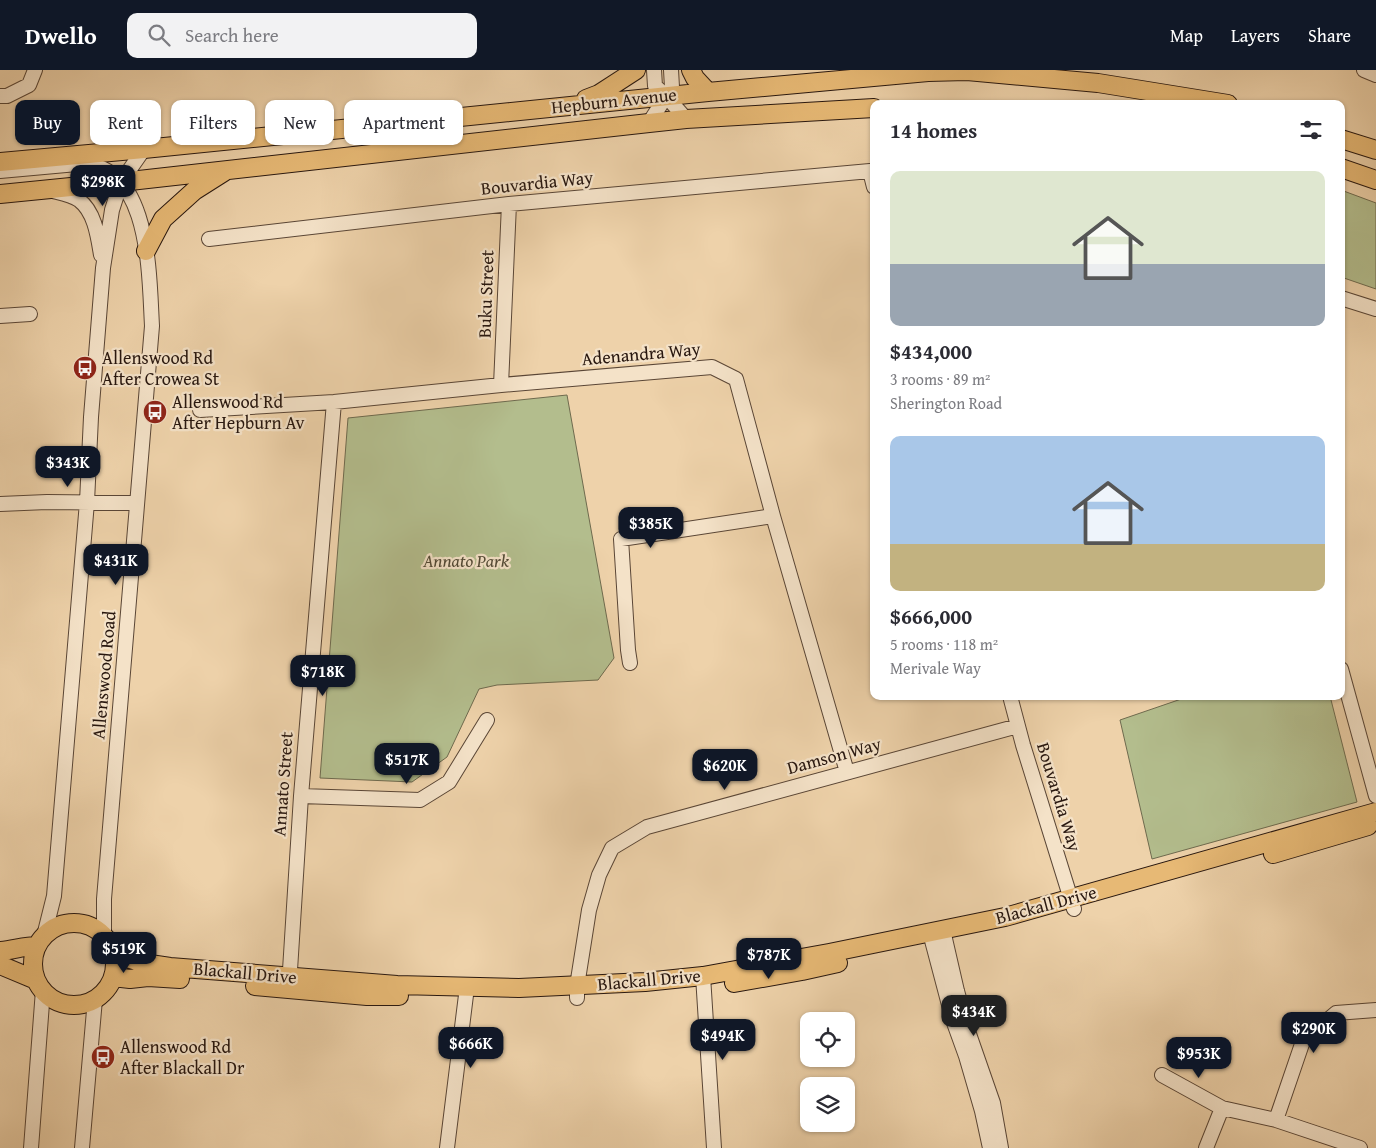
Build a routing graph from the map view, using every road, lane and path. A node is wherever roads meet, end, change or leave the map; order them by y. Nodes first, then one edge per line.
1 (34, 70) edge
2 (636, 70) edge
3 (654, 70) edge
4 (671, 70) edge
5 (691, 70) edge
6 (1364, 70) edge
7 (1376, 75) edge
8 (708, 92) junction
9 (0, 96) edge
10 (666, 96) junction
11 (1203, 100) edge
12 (565, 106) junction
13 (870, 108) edge
14 (686, 119) junction
15 (649, 123) junction
16 (1345, 140) edge
17 (144, 149) junction
18 (1376, 150) edge
19 (0, 162) edge
20 (1345, 169) edge
21 (227, 170) junction
22 (0, 171) edge
23 (870, 171) edge
24 (1376, 180) edge
25 (122, 182) junction
26 (49, 190) junction
27 (0, 194) edge
28 (509, 204) junction
29 (209, 239) dead end
30 (146, 251) junction
31 (103, 268) junction
32 (1345, 301) edge
33 (1376, 309) edge
34 (30, 314) dead end
35 (0, 316) edge
36 (501, 385) junction
37 (334, 402) junction
38 (200, 410) dead end
39 (87, 502) junction
40 (136, 503) junction
41 (0, 504) edge
42 (773, 516) junction
43 (630, 663) dead end
44 (1345, 684) edge
45 (1011, 700) edge
46 (487, 720) dead end
47 (1018, 726) junction
48 (848, 772) junction
49 (301, 796) junction
50 (1376, 796) edge
51 (1376, 812) edge
52 (1376, 824) edge
53 (1073, 904) junction
54 (104, 936) junction
55 (938, 937) junction
56 (40, 941) junction
57 (0, 951) edge
58 (114, 954) junction
59 (0, 965) edge
60 (113, 977) junction
61 (703, 982) junction
62 (289, 983) junction
63 (39, 985) junction
64 (577, 992) junction
65 (466, 993) junction
66 (95, 999) junction
67 (1376, 1010) edge
68 (1162, 1075) dead end
69 (1222, 1108) junction
70 (1276, 1120) junction
71 (31, 1148) edge
72 (82, 1148) edge
73 (447, 1148) edge
74 (714, 1148) edge
75 (990, 1148) edge
76 (1001, 1148) edge
77 (1206, 1148) edge
78 (1360, 1148) edge

1 - 9 street
2 - 12 main road
3 - 10 street
4 - 10 street
5 - 8 main road
6 - 7 street
8 - 10 main road, Hepburn Avenue
8 - 11 main road, Hepburn Avenue
10 - 12 main road, Hepburn Avenue
10 - 14 street
10 - 15 street
12 - 17 main road, Hepburn Avenue
13 - 14 main road, Hepburn Avenue
14 - 15 main road, Hepburn Avenue
15 - 21 main road, Hepburn Avenue
16 - 18 main road
17 - 19 main road, Hepburn Avenue
17 - 25 street, Allenswood Road
20 - 24 main road
21 - 25 main road, Hepburn Avenue
21 - 30 main road
22 - 25 street, Allenswood Road
23 - 28 street, Bouvardia Way
25 - 26 main road, Hepburn Avenue
25 - 30 street, Allenswood Road
25 - 31 street, Allenswood Road
26 - 27 main road, Hepburn Avenue
26 - 31 street, Allenswood Road
28 - 29 street, Bouvardia Way
28 - 36 street, Buku Street
30 - 40 street, Allenswood Road
31 - 39 street, Allenswood Road
32 - 33 street
34 - 35 street
36 - 37 street, Adenandra Way
36 - 42 street, Adenandra Way
37 - 38 street, Adenandra Way
37 - 49 street, Annato Street
39 - 40 street
39 - 41 street
39 - 56 street, Allenswood Road
40 - 54 street, Allenswood Road
42 - 43 street
42 - 48 street, Adenandra Way
44 - 50 street
45 - 47 street, Bouvardia Way
46 - 49 street
47 - 48 street, Damson Way
47 - 53 street, Bouvardia Way
48 - 64 street, Damson Way
49 - 62 street, Annato Street
51 - 53 main road, Blackall Drive
52 - 53 main road, Blackall Drive
53 - 55 main road, Blackall Drive
54 - 56 main road
54 - 58 main road
55 - 61 main road, Blackall Drive
55 - 75 street
55 - 76 street
56 - 57 main road
56 - 63 main road
58 - 60 main road
58 - 62 main road, Blackall Drive
59 - 63 main road
60 - 62 main road, Blackall Drive
60 - 66 main road
61 - 64 main road, Blackall Drive
61 - 74 street
62 - 65 main road, Blackall Drive
63 - 66 main road
63 - 71 street
64 - 65 main road, Blackall Drive
65 - 73 street
66 - 72 street
67 - 70 street
68 - 69 street
69 - 70 street
69 - 77 street
70 - 78 street

